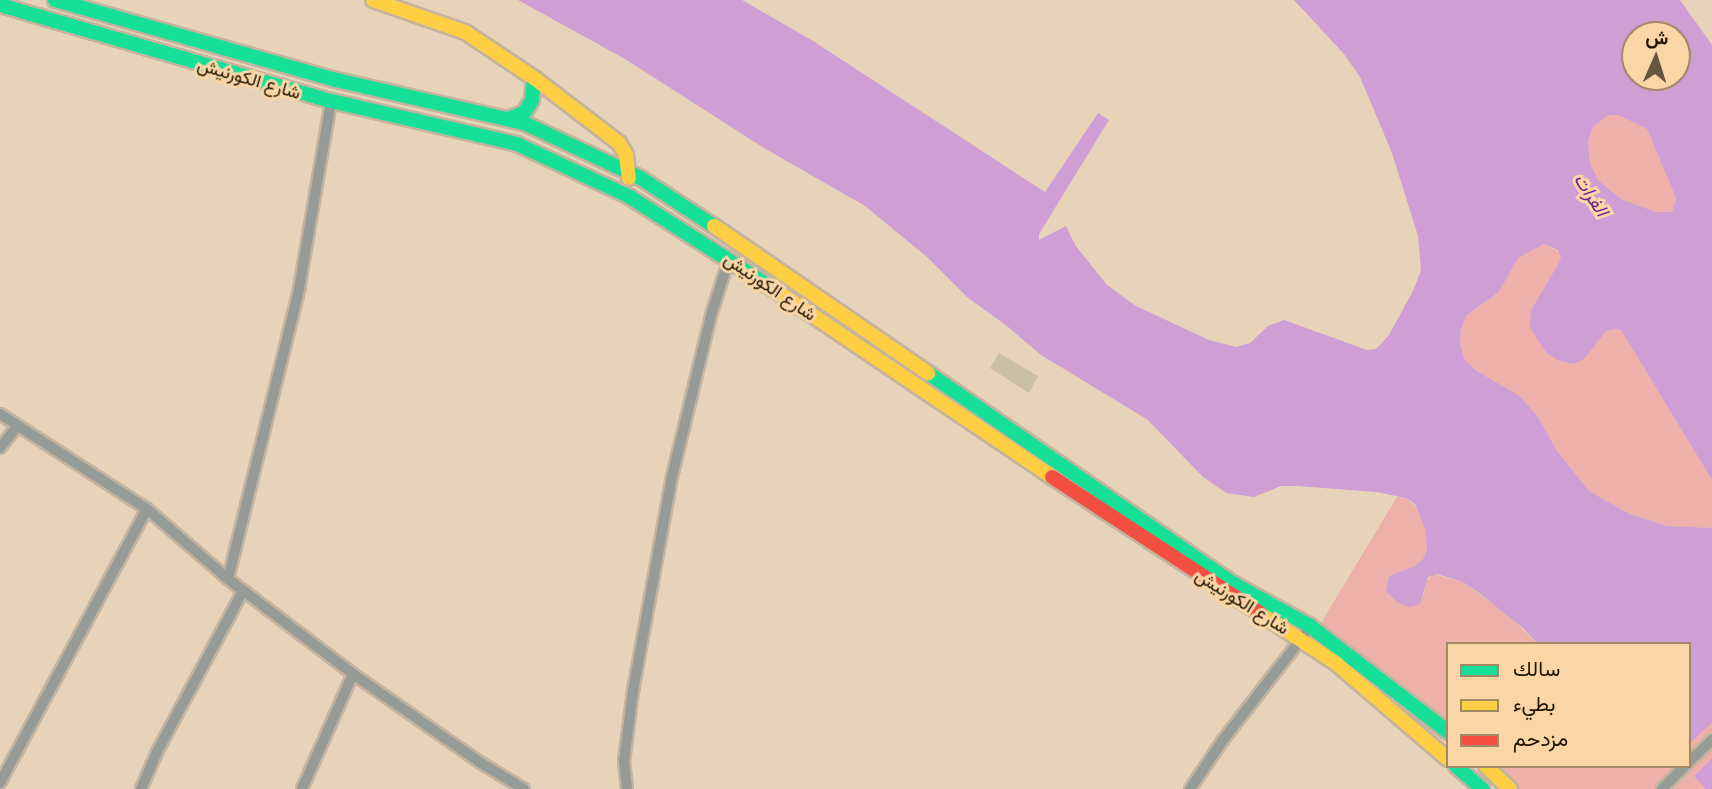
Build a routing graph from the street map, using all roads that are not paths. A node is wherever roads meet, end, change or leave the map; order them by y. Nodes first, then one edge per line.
1 (55, 0) edge
2 (373, 0) edge
3 (0, 5) edge
4 (534, 78) junction
5 (331, 101) junction
6 (507, 119) junction
7 (629, 173) junction
8 (629, 197) junction
9 (729, 259) junction
10 (0, 414) edge
11 (17, 426) junction
12 (0, 448) edge
13 (147, 509) junction
14 (228, 579) junction
15 (243, 590) junction
16 (1310, 626) junction
17 (1301, 639) junction
18 (352, 674) junction
19 (1446, 730) edge
20 (1712, 740) edge
21 (1446, 758) edge
22 (1691, 760) edge
23 (1458, 768) edge
24 (1488, 768) edge
25 (1683, 768) edge
26 (0, 783) edge
27 (142, 789) edge
28 (302, 789) edge
29 (524, 789) edge
30 (627, 789) edge
31 (1190, 789) edge
32 (1482, 789) edge
33 (1510, 789) edge
34 (1662, 789) edge

1 - 6 main road, شارع الكورنيش
2 - 4 main road
3 - 5 main road, شارع الكورنيش
4 - 6 main road
4 - 7 main road
5 - 8 main road, شارع الكورنيش
5 - 14 street
6 - 7 main road, شارع الكورنيش
7 - 8 main road
7 - 16 main road, شارع الكورنيش
8 - 9 main road, شارع الكورنيش
9 - 17 main road, شارع الكورنيش
9 - 30 street
10 - 11 street
11 - 12 street
11 - 13 street
13 - 14 street
13 - 26 street
14 - 15 street
15 - 18 street
15 - 27 street
16 - 17 street
16 - 19 main road, شارع الكورنيش
17 - 21 main road, شارع الكورنيش
17 - 31 street
18 - 28 street
18 - 29 street
20 - 22 street
23 - 32 main road
24 - 33 main road
25 - 34 street

